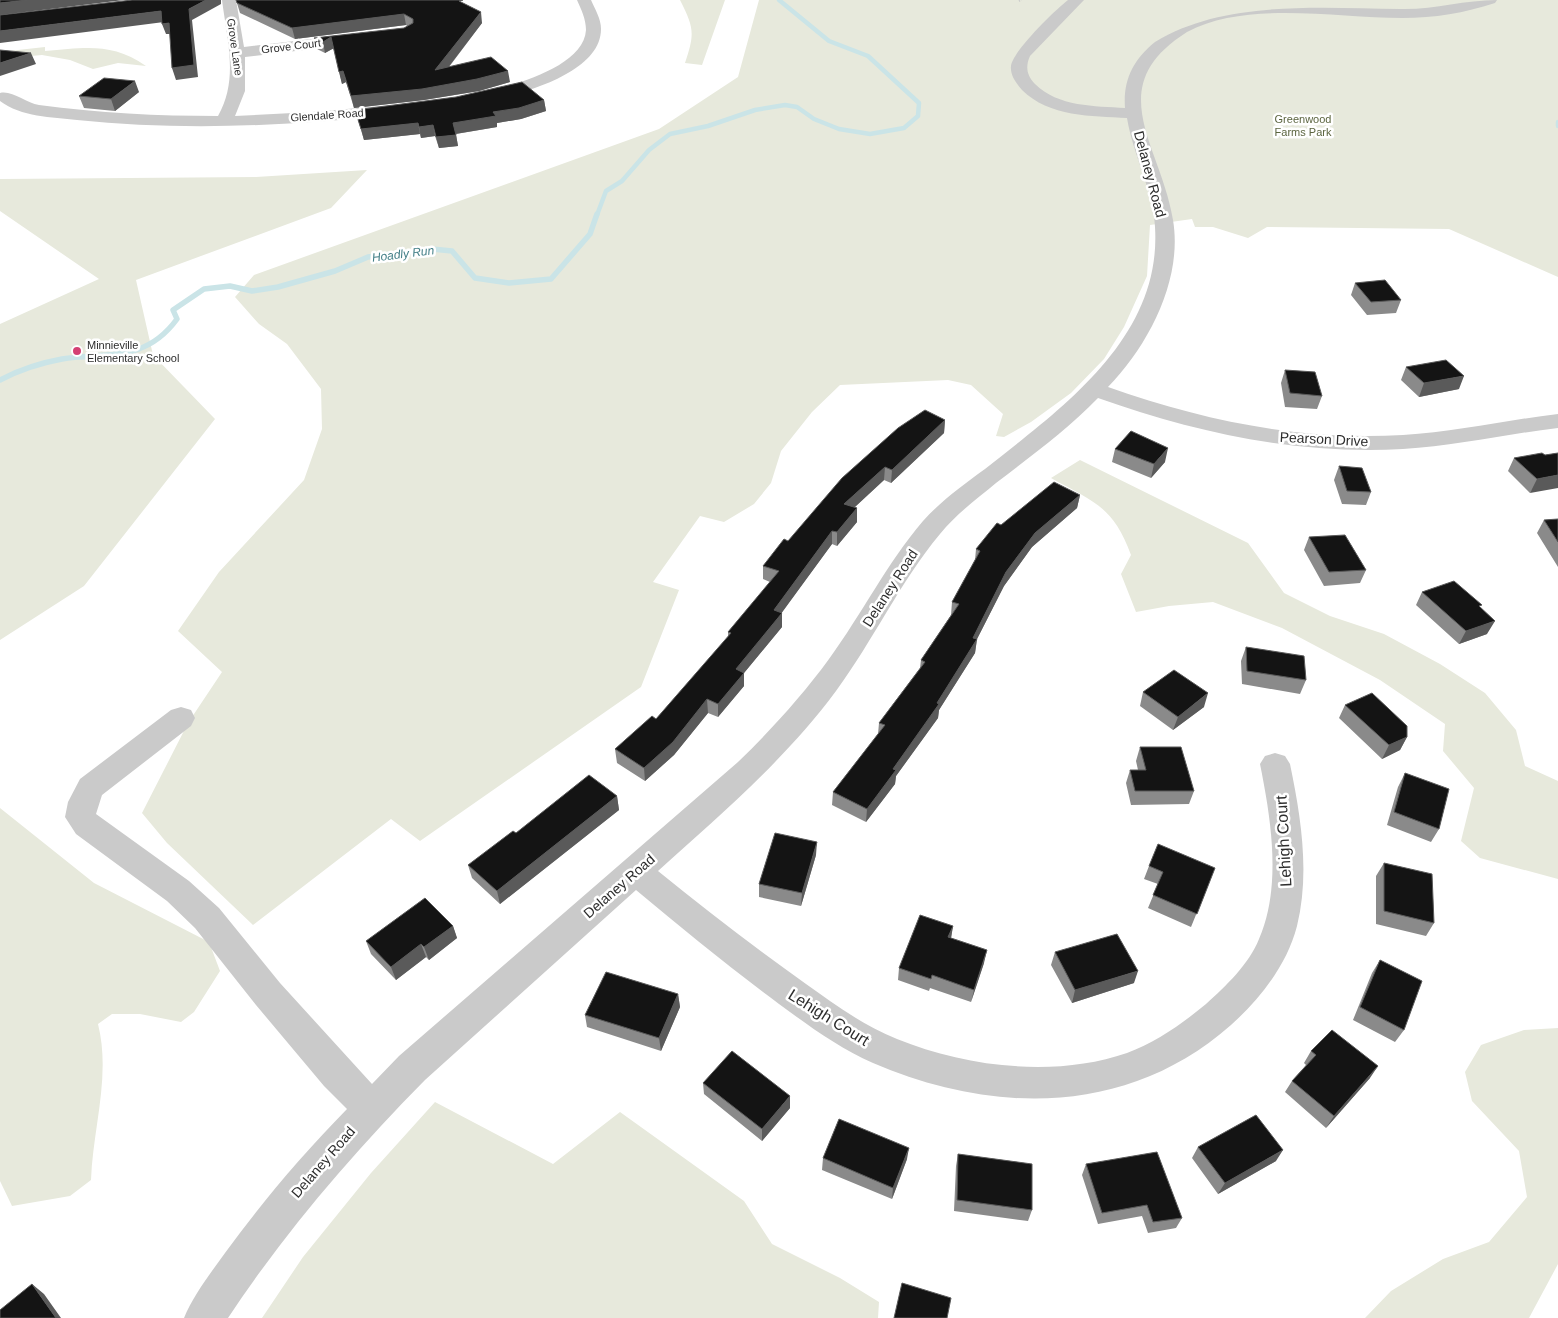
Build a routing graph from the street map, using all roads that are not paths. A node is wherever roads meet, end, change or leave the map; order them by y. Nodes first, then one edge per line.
1 (229, 0) edge
2 (584, 0) edge
3 (1077, 0) edge
4 (1490, 0) edge
5 (368, 37) edge
6 (236, 53) junction
7 (5, 97) dead end
8 (472, 99) edge
9 (405, 108) edge
10 (1135, 113) junction
11 (224, 120) junction
12 (1096, 390) junction
13 (1558, 421) edge
14 (181, 718) dead end
15 (1275, 764) dead end
16 (636, 872) junction
17 (371, 1108) junction
18 (204, 1318) edge

1 - 6 street, Grove Lane
2 - 8 street
3 - 10 street
4 - 10 street, Delaney Road
5 - 6 street, Grove Court
6 - 11 street, Grove Lane
7 - 11 street, Glendale Road
9 - 11 street, Glendale Road
10 - 12 street, Delaney Road
12 - 13 street, Pearson Drive
12 - 16 street, Delaney Road
14 - 17 street
15 - 16 street, Lehigh Court
16 - 17 street, Delaney Road
17 - 18 street, Delaney Road

